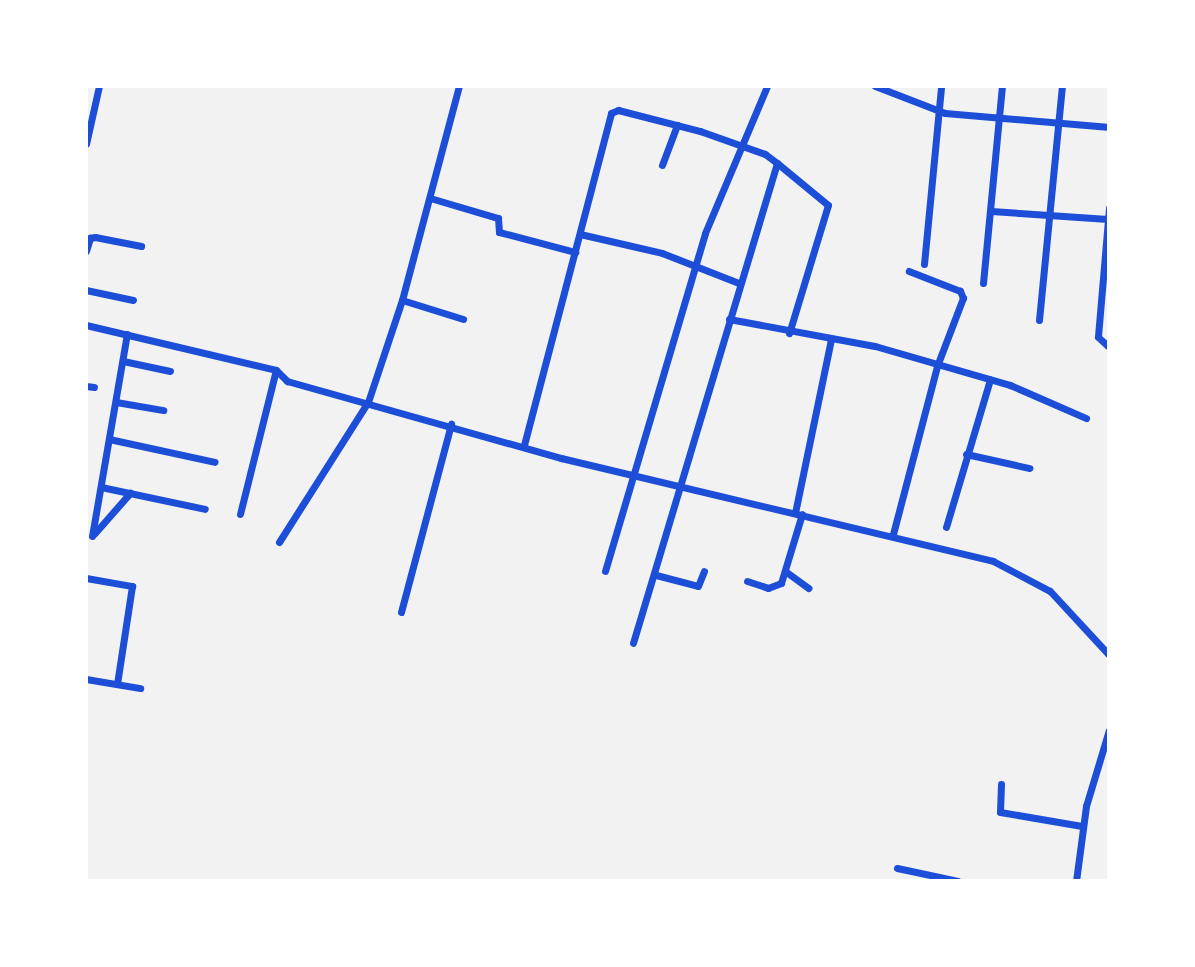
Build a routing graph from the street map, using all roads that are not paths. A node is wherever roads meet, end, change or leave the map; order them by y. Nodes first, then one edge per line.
1 (99, 86) edge
2 (459, 86) edge
3 (767, 86) edge
4 (875, 86) edge
5 (941, 86) edge
6 (1002, 86) edge
7 (1062, 86) edge
8 (937, 112) junction
9 (999, 120) junction
10 (1059, 124) junction
11 (677, 125) junction
12 (1109, 127) edge
13 (86, 144) edge
14 (740, 145) junction
15 (777, 163) junction
16 (662, 165) dead end
17 (430, 198) junction
18 (1109, 208) edge
19 (991, 211) junction
20 (1050, 215) junction
21 (1108, 219) edge
22 (580, 234) junction
23 (141, 246) dead end
24 (86, 251) edge
25 (575, 252) junction
26 (924, 264) dead end
27 (695, 265) junction
28 (909, 271) dead end
29 (739, 283) junction
30 (983, 283) dead end
31 (86, 290) edge
32 (133, 300) dead end
33 (402, 300) junction
34 (463, 319) dead end
35 (729, 319) junction
36 (1039, 320) dead end
37 (86, 325) edge
38 (789, 333) junction
39 (127, 334) junction
40 (831, 339) junction
41 (1109, 347) edge
42 (123, 361) junction
43 (937, 366) junction
44 (276, 370) junction
45 (170, 371) dead end
46 (990, 379) junction
47 (116, 402) junction
48 (368, 402) junction
49 (163, 410) dead end
50 (1086, 418) dead end
51 (451, 424) junction
52 (109, 439) junction
53 (524, 445) junction
54 (966, 454) junction
55 (215, 462) dead end
56 (1029, 468) dead end
57 (631, 476) junction
58 (101, 487) junction
59 (679, 488) junction
60 (130, 493) junction
61 (205, 509) dead end
62 (240, 514) dead end
63 (798, 514) junction
64 (946, 527) dead end
65 (893, 534) junction
66 (279, 542) dead end
67 (605, 571) dead end
68 (704, 571) dead end
69 (785, 571) junction
70 (656, 575) junction
71 (86, 578) edge
72 (747, 581) dead end
73 (808, 588) dead end
74 (401, 612) dead end
75 (633, 643) dead end
76 (1109, 655) edge
77 (86, 679) edge
78 (117, 684) junction
79 (140, 688) dead end
80 (1109, 730) edge
81 (1001, 784) dead end
82 (1082, 826) junction
83 (897, 868) dead end
84 (958, 881) edge
85 (1076, 881) edge

1 - 13 street
2 - 17 street
3 - 14 street
4 - 8 street
5 - 8 street
6 - 9 street
7 - 10 street
8 - 9 street
8 - 26 street
9 - 10 street
9 - 19 street
10 - 12 street
10 - 20 street
11 - 14 street
11 - 16 street
11 - 22 street
14 - 15 street
14 - 27 street
15 - 29 street
15 - 38 street
17 - 25 street
17 - 33 street
18 - 21 street
19 - 20 street
19 - 30 street
20 - 21 street
20 - 36 street
21 - 41 street
22 - 25 street
22 - 27 street
23 - 24 street
25 - 53 street
27 - 29 street
27 - 57 street
28 - 43 street
29 - 35 street
31 - 32 street
33 - 34 street
33 - 48 street
35 - 38 street
35 - 59 street
37 - 39 street
38 - 40 street
39 - 42 street
39 - 44 street
40 - 43 street
40 - 63 street
42 - 45 street
42 - 47 street
43 - 46 street
43 - 65 street
44 - 48 street
44 - 62 street
46 - 50 street
46 - 54 street
47 - 49 street
47 - 52 street
48 - 51 street
48 - 66 street
51 - 53 street
51 - 74 street
52 - 55 street
52 - 58 street
53 - 57 street
54 - 56 street
54 - 64 street
57 - 59 street
57 - 67 street
58 - 60 street
58 - 60 street
59 - 63 street
59 - 70 street
60 - 61 street
63 - 65 street
63 - 69 street
65 - 76 street
68 - 70 street
69 - 72 street
69 - 73 street
70 - 75 street
71 - 78 street
77 - 78 street
78 - 79 street
80 - 82 street
81 - 82 street
82 - 85 street
83 - 84 street

